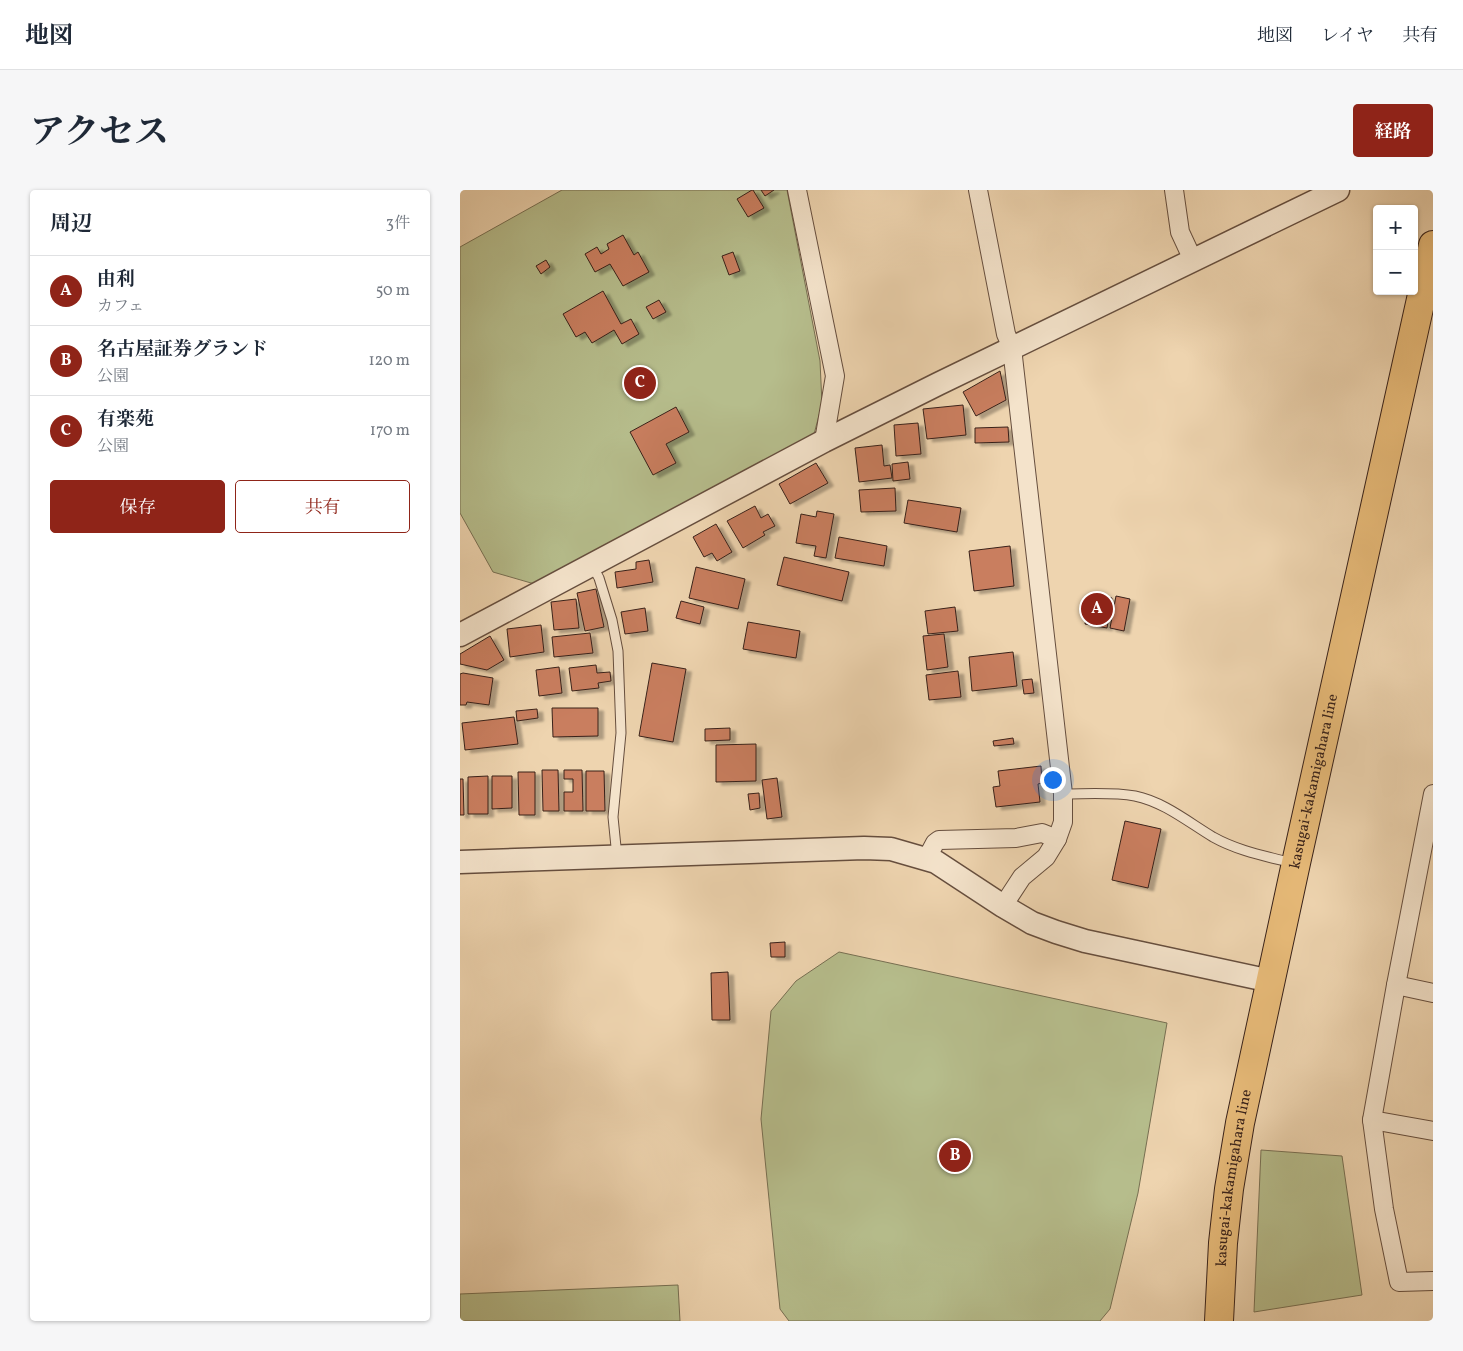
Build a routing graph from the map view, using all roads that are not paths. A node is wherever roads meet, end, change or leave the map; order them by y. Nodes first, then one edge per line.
1 (797, 190) edge
2 (978, 190) edge
3 (1174, 190) edge
4 (1328, 192) edge
5 (1433, 245) edge
6 (1193, 260) junction
7 (1012, 348) junction
8 (824, 441) junction
9 (592, 565) junction
10 (460, 635) edge
11 (1063, 794) junction
12 (1433, 794) edge
13 (1429, 837) edge
14 (1057, 840) junction
15 (617, 857) junction
16 (926, 858) junction
17 (460, 862) edge
18 (1296, 864) junction
19 (1004, 906) junction
20 (1271, 981) junction
21 (1396, 985) junction
22 (1433, 993) edge
23 (1372, 1120) junction
24 (1433, 1131) edge
25 (1433, 1282) edge
26 (1218, 1321) edge

1 - 8 street
2 - 7 street
3 - 6 street
4 - 6 street
5 - 18 main road, kasugai-kakamigahara line
6 - 7 street
7 - 8 street
7 - 11 street
8 - 9 street
9 - 10 street
9 - 15 lane
11 - 14 street
11 - 18 lane
12 - 13 street
13 - 21 street
14 - 16 street
14 - 19 street
15 - 16 street
15 - 17 street
16 - 19 street
18 - 20 main road, kasugai-kakamigahara line
19 - 20 street
20 - 26 main road, kasugai-kakamigahara line
21 - 22 street
21 - 23 street
23 - 24 street
23 - 25 street

